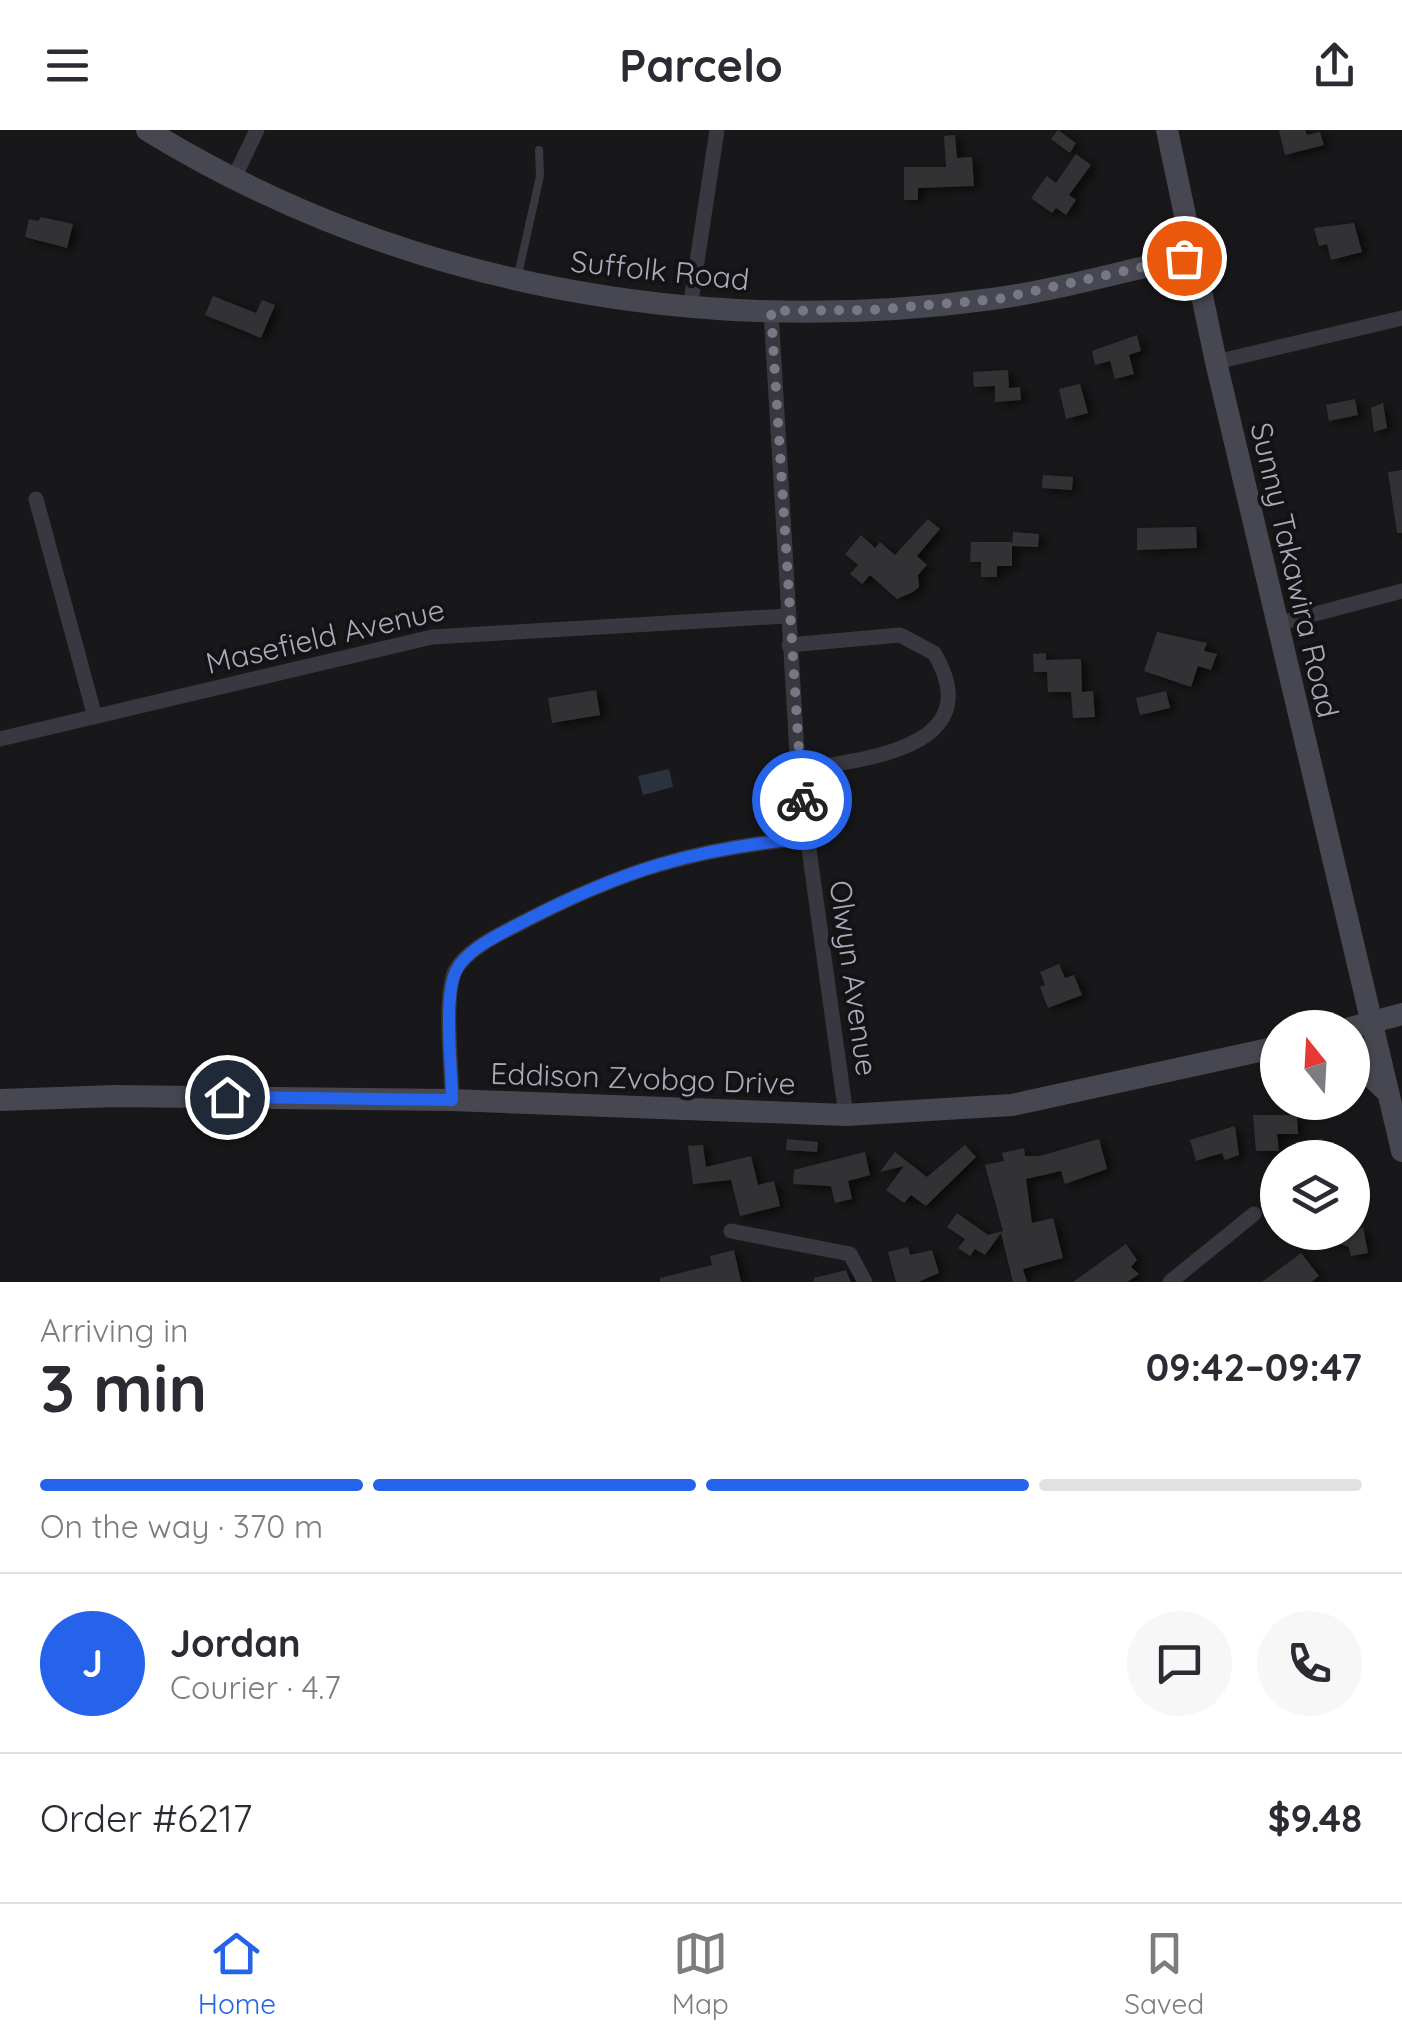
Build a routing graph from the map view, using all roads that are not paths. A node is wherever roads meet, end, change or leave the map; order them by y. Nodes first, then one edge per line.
1 (257, 130) edge
2 (716, 130) edge
3 (1167, 130) edge
4 (150, 131) edge
5 (539, 150) dead end
6 (234, 178) junction
7 (1192, 256) junction
8 (517, 280) junction
9 (690, 308) junction
10 (771, 311) junction
11 (1402, 318) edge
12 (1216, 362) junction
13 (36, 498) dead end
14 (1402, 591) edge
15 (787, 616) junction
16 (1277, 624) junction
17 (789, 645) junction
18 (94, 717) junction
19 (0, 739) edge
20 (798, 770) junction
21 (806, 838) junction
22 (1357, 1010) edge
23 (1402, 1014) edge
24 (1370, 1022) edge
25 (1260, 1051) edge
26 (1370, 1051) edge
27 (1370, 1076) edge
28 (1386, 1092) junction
29 (0, 1100) edge
30 (452, 1100) junction
31 (846, 1115) junction
32 (1402, 1151) edge
33 (1254, 1214) dead end
34 (731, 1230) dead end
35 (864, 1282) edge
36 (1170, 1282) edge

1 - 6 street
2 - 9 street
3 - 7 street, Sunny Takawira Road
4 - 6 street, Suffolk Road
5 - 8 lane
6 - 8 street, Suffolk Road
7 - 10 street, Suffolk Road
7 - 12 street, Sunny Takawira Road
8 - 9 street, Suffolk Road
9 - 10 street, Suffolk Road
10 - 15 street, Olwyn Avenue
11 - 12 street
12 - 16 street, Sunny Takawira Road
13 - 18 street
14 - 16 street
15 - 17 street, Olwyn Avenue
15 - 18 street, Masefield Avenue
16 - 22 street, Sunny Takawira Road
17 - 20 street, Olwyn Avenue
17 - 20 street
18 - 19 street, Masefield Avenue
20 - 21 street, Olwyn Avenue
21 - 30 street
21 - 31 street, Olwyn Avenue
23 - 24 street
25 - 31 street, Eddison Zvobgo Drive
26 - 28 street, Sunny Takawira Road
27 - 28 street
28 - 32 street, Sunny Takawira Road
29 - 30 street, Eddison Zvobgo Drive
30 - 31 street, Eddison Zvobgo Drive
33 - 36 street
34 - 35 street

